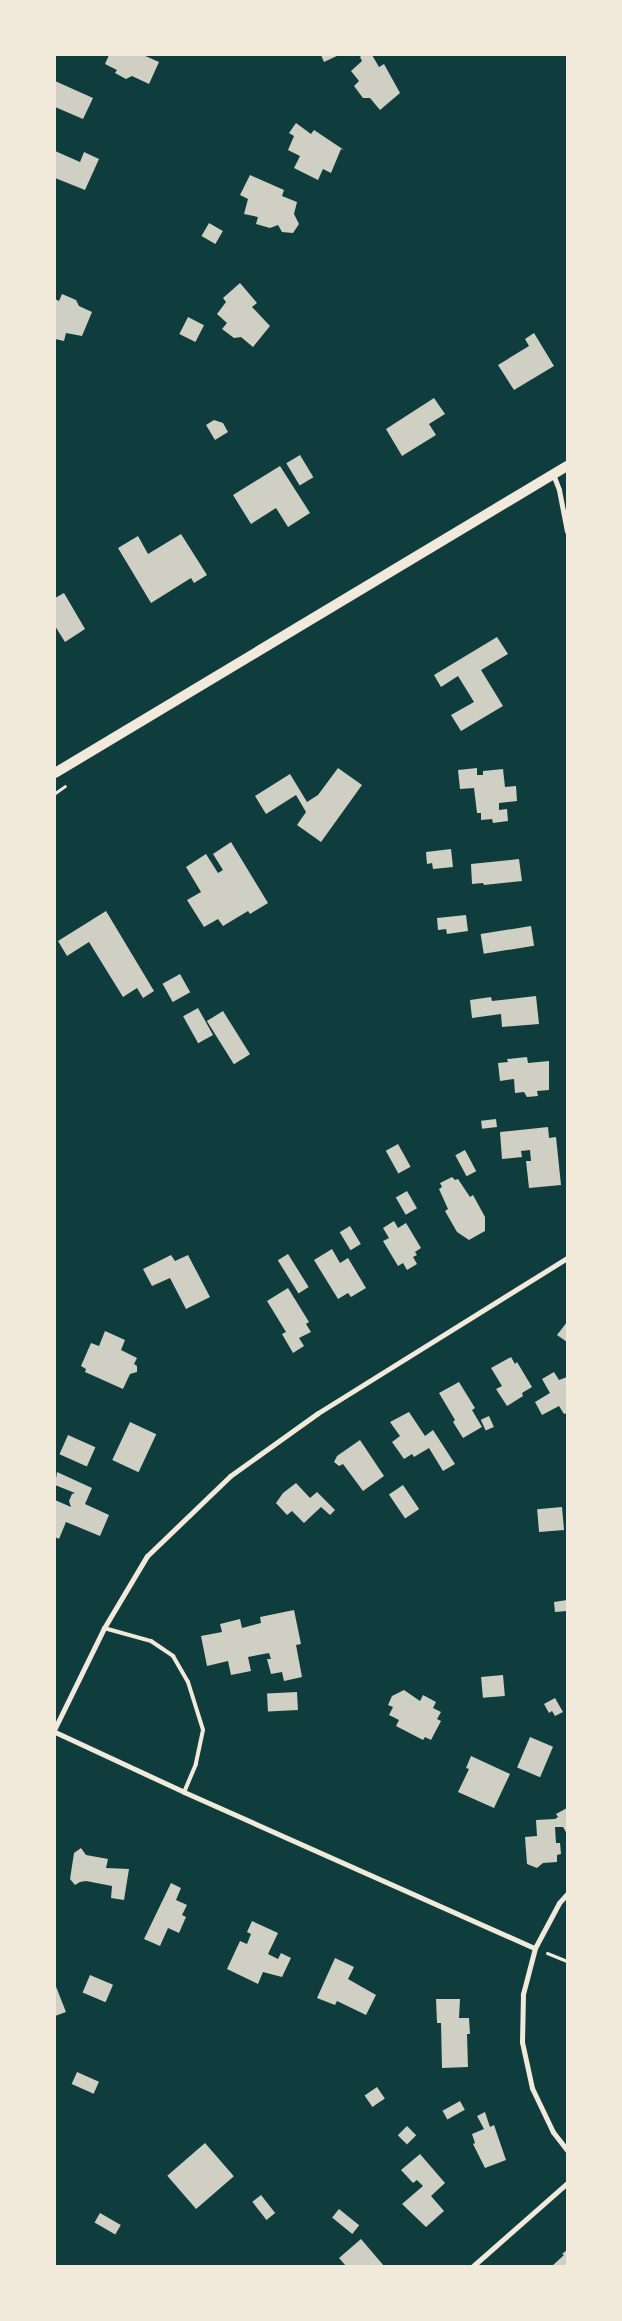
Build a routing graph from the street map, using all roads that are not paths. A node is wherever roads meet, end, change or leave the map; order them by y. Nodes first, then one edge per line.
1 (567, 466) edge
2 (553, 474) junction
3 (567, 531) edge
4 (55, 773) edge
5 (567, 1258) edge
6 (104, 1628) junction
7 (55, 1730) edge
8 (184, 1792) junction
9 (567, 1894) edge
10 (535, 1948) junction
11 (567, 2150) edge
12 (567, 2183) edge
13 (473, 2266) edge

1 - 2 main road
2 - 3 street
2 - 4 main road
5 - 6 street
6 - 7 street
6 - 8 lane
7 - 8 street
8 - 10 street
9 - 10 street
10 - 11 street
12 - 13 street

